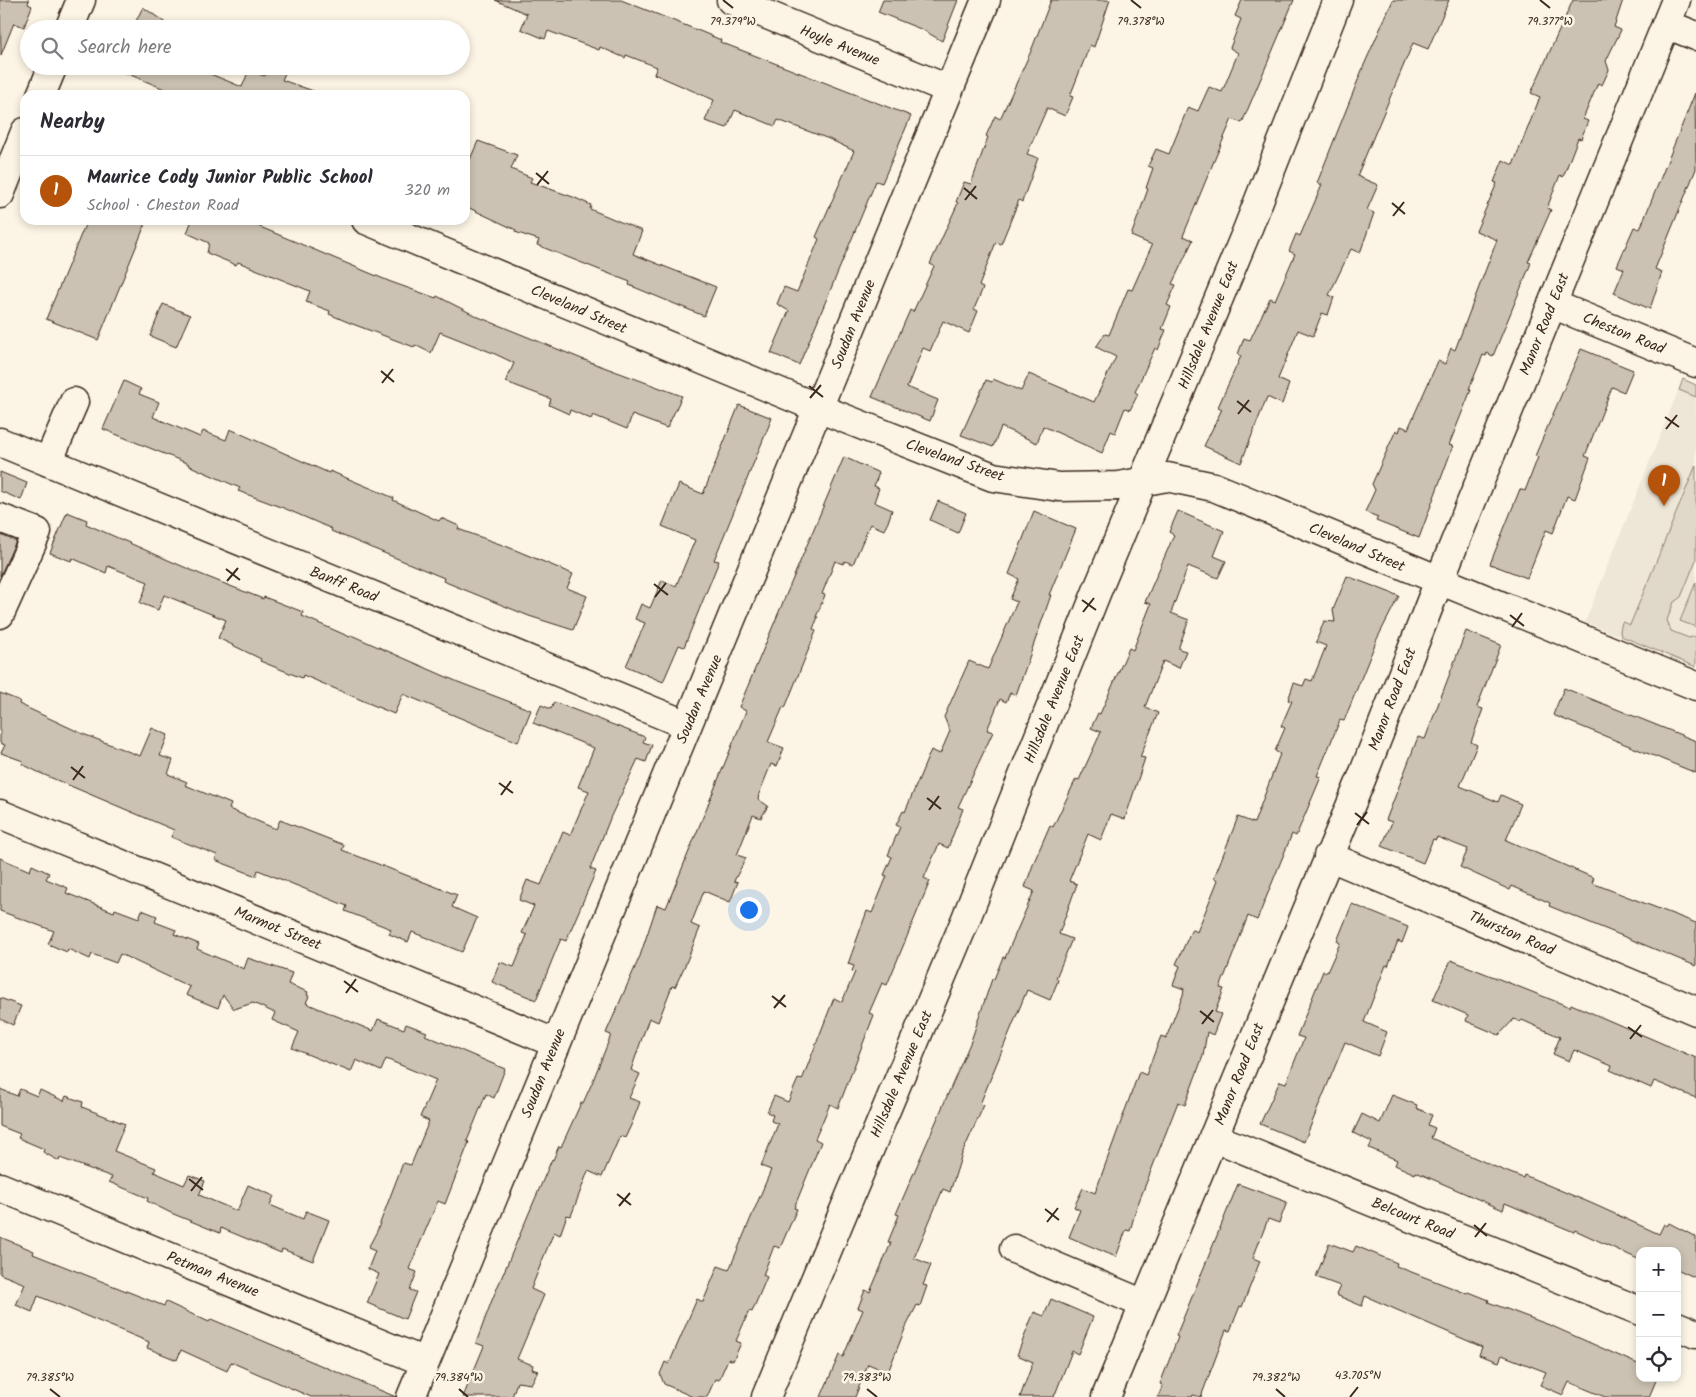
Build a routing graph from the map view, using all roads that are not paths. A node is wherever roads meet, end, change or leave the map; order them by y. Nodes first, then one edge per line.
1 (81, 0) edge
2 (731, 0) edge
3 (986, 0) edge
4 (1338, 0) edge
5 (1671, 12) edge
6 (73, 20) edge
7 (1696, 36) edge
8 (948, 89) junction
9 (20, 140) edge
10 (6, 161) edge
11 (0, 194) edge
12 (378, 225) edge
13 (1552, 304) junction
14 (1696, 363) edge
15 (74, 402) dead end
16 (818, 408) junction
17 (0, 442) edge
18 (48, 462) junction
19 (1144, 480) junction
20 (0, 518) edge
21 (1439, 581) junction
22 (0, 614) edge
23 (1696, 686) edge
24 (688, 725) junction
25 (0, 814) edge
26 (1328, 856) junction
27 (1696, 1011) edge
28 (556, 1043) junction
29 (1213, 1138) junction
30 (0, 1187) edge
31 (1014, 1248) dead end
32 (1144, 1304) junction
33 (1636, 1309) edge
34 (1681, 1328) edge
35 (1696, 1334) edge
36 (425, 1362) junction
37 (410, 1397) edge
38 (766, 1397) edge
39 (1106, 1397) edge

1 - 6 street
2 - 8 street, Hoyle Avenue
3 - 8 street, Soudan Avenue
4 - 19 street, Hillsdale Avenue East
5 - 7 street
5 - 13 street, Manor Road East
8 - 16 street, Soudan Avenue
9 - 10 street
10 - 11 street
12 - 16 street, Cleveland Street
13 - 14 street, Cheston Road
13 - 21 street, Manor Road East
15 - 18 street
16 - 19 street, Cleveland Street
16 - 24 street, Soudan Avenue
17 - 18 street, Banff Road
18 - 24 street, Banff Road
19 - 21 street, Cleveland Street
19 - 38 street, Hillsdale Avenue East
20 - 22 street
21 - 23 street, Cleveland Street
21 - 26 street, Manor Road East
24 - 28 street, Soudan Avenue
25 - 28 street, Marmot Street
26 - 27 street, Thurston Road
26 - 29 street, Manor Road East
28 - 36 street, Soudan Avenue
29 - 32 street, Manor Road East
29 - 33 street, Belcourt Road
30 - 36 street, Petman Avenue
31 - 32 street
32 - 39 street, Manor Road East
34 - 35 street
36 - 37 street, Soudan Avenue

